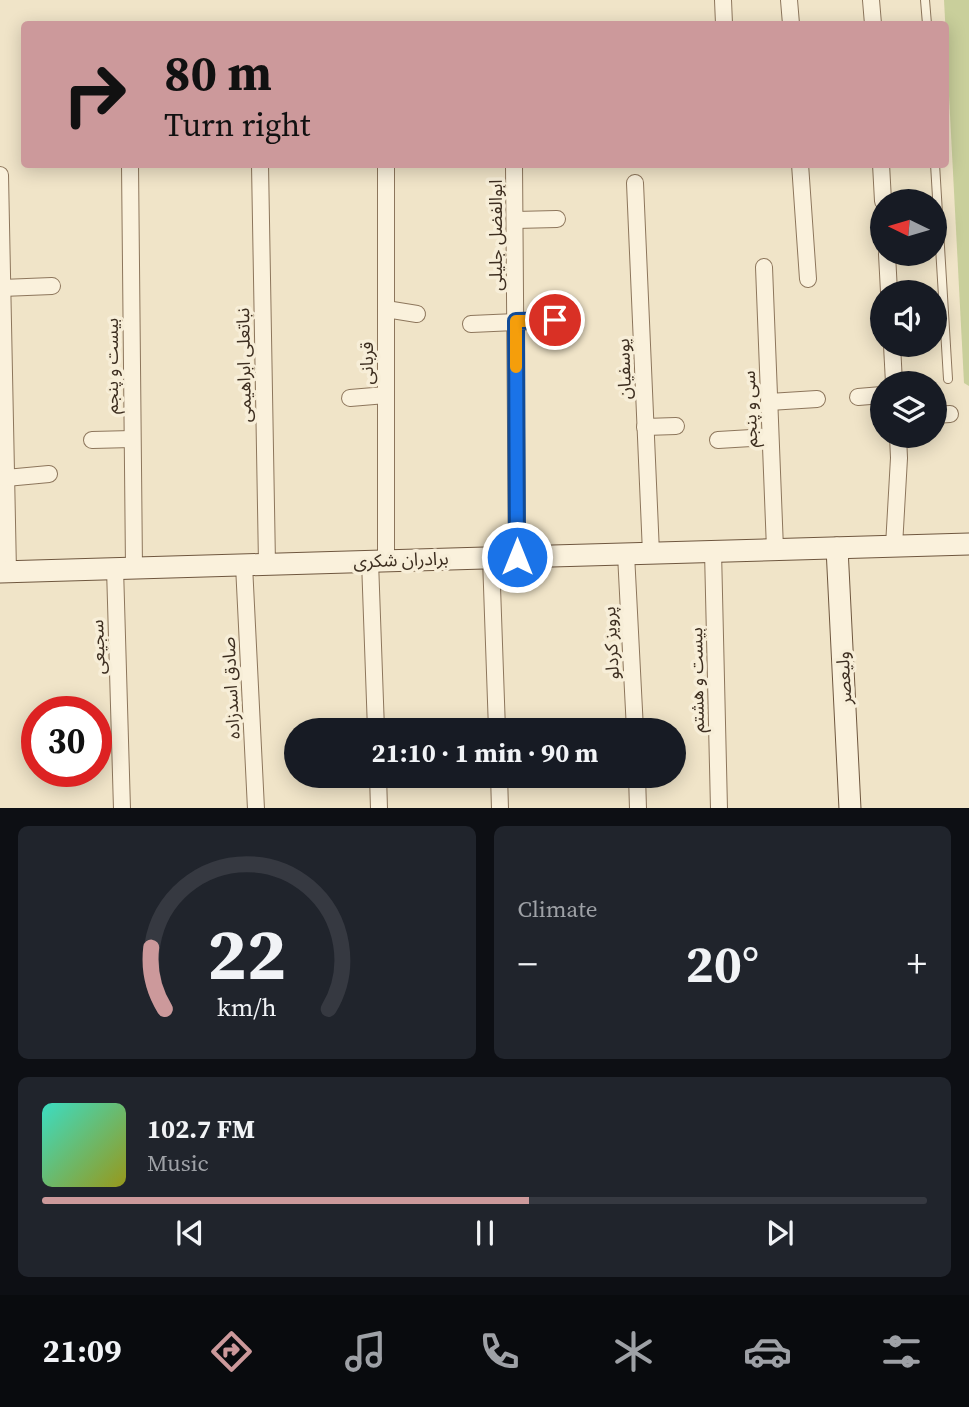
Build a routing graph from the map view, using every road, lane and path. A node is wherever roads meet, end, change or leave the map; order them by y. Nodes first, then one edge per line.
1 (723, 0) edge
2 (789, 0) edge
3 (872, 0) edge
4 (925, 0) edge
5 (724, 21) edge
6 (791, 21) edge
7 (873, 21) edge
8 (927, 21) edge
9 (131, 168) edge
10 (260, 168) edge
11 (386, 168) edge
12 (514, 168) edge
13 (800, 168) edge
14 (881, 168) edge
15 (935, 168) edge
16 (0, 175) edge
17 (635, 183) dead end
18 (882, 189) edge
19 (557, 219) dead end
20 (515, 220) junction
21 (764, 267) dead end
22 (808, 279) dead end
23 (52, 286) dead end
24 (2, 288) junction
25 (386, 309) junction
26 (417, 314) dead end
27 (555, 320) dead end
28 (516, 321) junction
29 (471, 324) dead end
30 (948, 379) dead end
31 (386, 395) junction
32 (870, 396) edge
33 (858, 397) dead end
34 (350, 398) dead end
35 (817, 399) dead end
36 (769, 402) junction
37 (676, 425) dead end
38 (645, 427) junction
39 (771, 437) junction
40 (132, 439) junction
41 (92, 440) dead end
42 (718, 440) dead end
43 (899, 448) edge
44 (49, 474) dead end
45 (6, 478) junction
46 (969, 544) edge
47 (894, 546) junction
48 (837, 548) junction
49 (775, 549) junction
50 (713, 551) junction
51 (651, 553) junction
52 (626, 554) junction
53 (517, 557) junction
54 (491, 558) junction
55 (378, 561) junction
56 (267, 564) junction
57 (244, 565) junction
58 (124, 568) junction
59 (4, 572) edge
60 (376, 718) edge
61 (497, 718) edge
62 (634, 718) edge
63 (378, 788) edge
64 (499, 788) edge
65 (637, 788) edge
66 (122, 808) edge
67 (256, 808) edge
68 (379, 808) edge
69 (500, 808) edge
70 (638, 808) edge
71 (719, 808) edge
72 (850, 808) edge

1 - 5 street
2 - 6 street
3 - 7 street
4 - 8 lane
9 - 40 street, بیست و پنجم
10 - 56 street, نباتعلی ابراهیمی
11 - 25 street, قربانی
12 - 20 street, ابوالفضل جلیلی
13 - 22 street
14 - 18 street
15 - 30 lane
16 - 24 street
17 - 38 street, یوسفیان
19 - 20 street
20 - 28 street, ابوالفضل جلیلی
21 - 36 street, سی و پنجم
23 - 24 street
24 - 45 street
25 - 26 street
25 - 31 street, قربانی
27 - 28 street
28 - 29 street
28 - 53 street, ابوالفضل جلیلی
31 - 34 street
31 - 55 street, قربانی
32 - 33 street
35 - 36 street
36 - 39 street, سی و پنجم
37 - 38 street
38 - 51 street, یوسفیان
39 - 42 street
39 - 49 street, سی و پنجم
40 - 41 street
40 - 58 street, بیست و پنجم
43 - 47 street
44 - 45 street
45 - 59 street
46 - 47 street, برادران شکری
47 - 48 street, برادران شکری
48 - 49 street, برادران شکری
48 - 72 street, ولیعصر
49 - 50 street, برادران شکری
50 - 51 street, برادران شکری
50 - 71 street, بیست و هشتم
51 - 52 street, برادران شکری
52 - 53 street, برادران شکری
52 - 62 street, پرویز کردلو
53 - 54 street, برادران شکری
54 - 55 street, برادران شکری
54 - 61 street
55 - 56 street, برادران شکری
55 - 60 street, قربانی
56 - 57 street, برادران شکری
57 - 58 street, برادران شکری
57 - 67 street, صادق اسدزاده
58 - 59 street, برادران شکری
58 - 66 street, سجیعی
63 - 68 street
64 - 69 street
65 - 70 street

